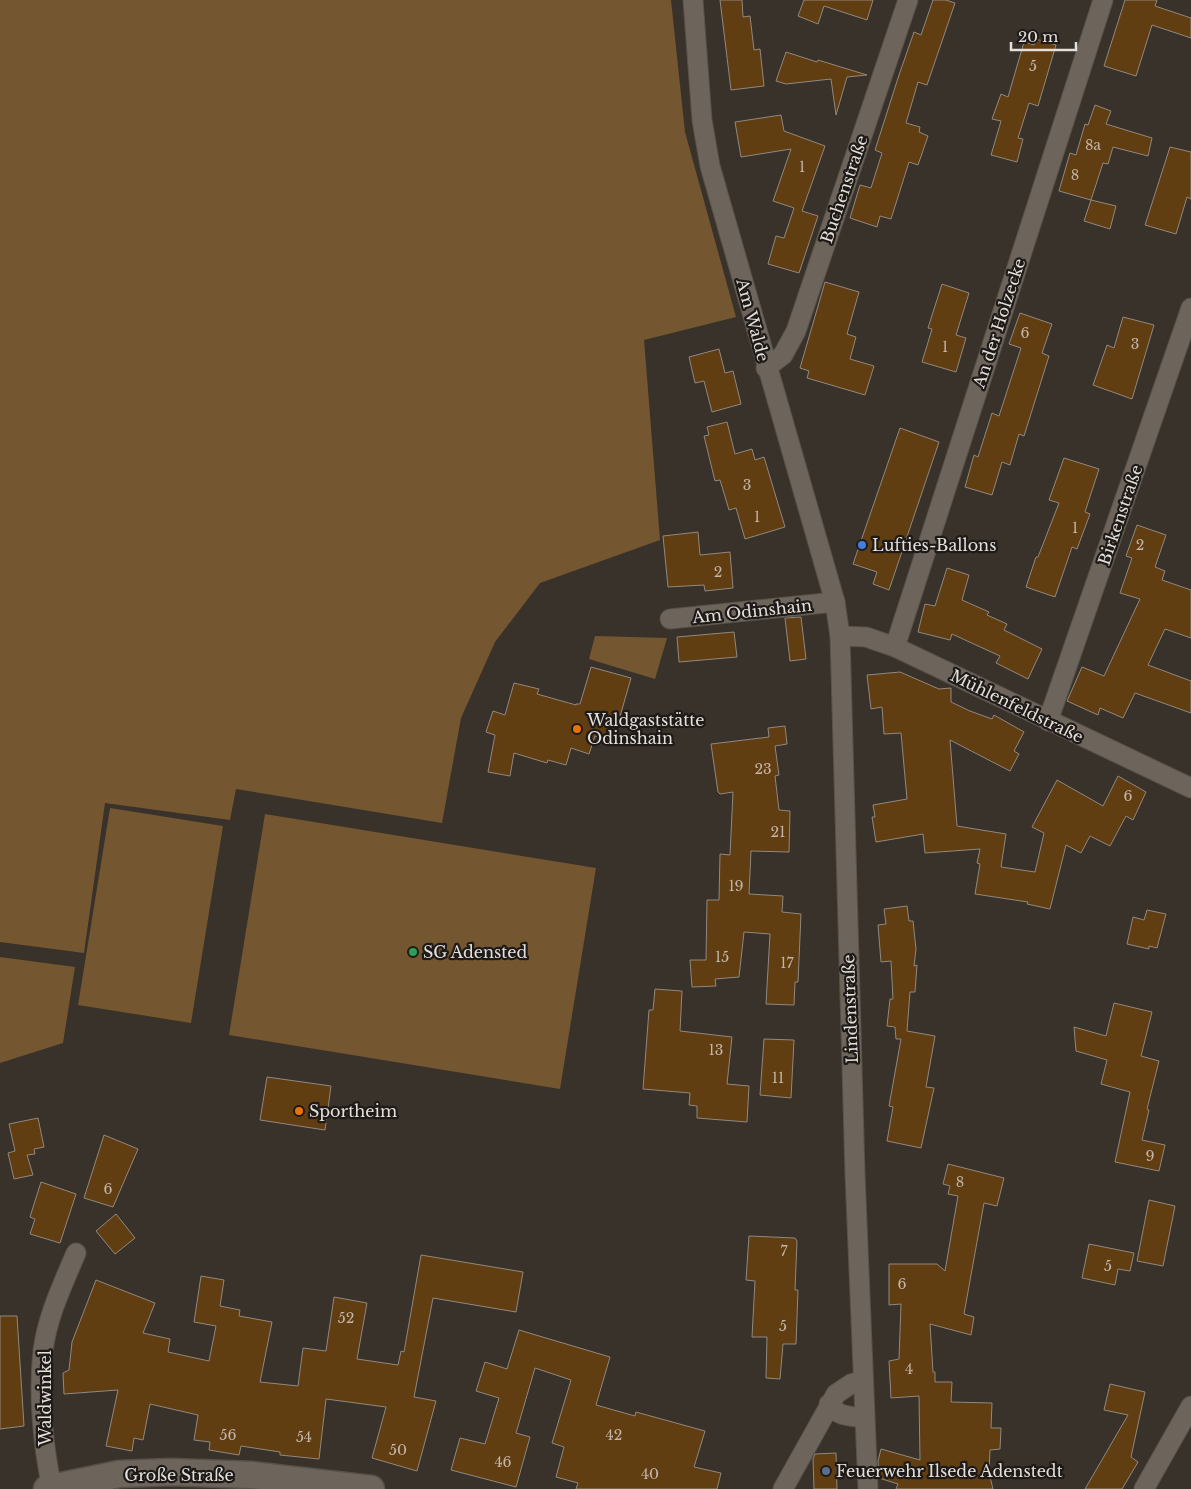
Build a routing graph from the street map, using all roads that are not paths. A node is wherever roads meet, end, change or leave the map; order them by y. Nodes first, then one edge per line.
1 (693, 0) edge
2 (908, 0) edge
3 (1103, 0) edge
4 (1191, 308) edge
5 (766, 368) junction
6 (835, 602) junction
7 (670, 619) dead end
8 (840, 636) junction
9 (895, 647) junction
10 (1048, 721) junction
11 (1191, 788) edge
12 (76, 1253) dead end
13 (862, 1381) junction
14 (830, 1404) junction
15 (1191, 1406) edge
16 (864, 1418) junction
17 (319, 1485) edge
18 (50, 1488) edge
19 (371, 1489) edge
20 (783, 1489) edge
21 (868, 1489) edge
22 (1144, 1489) edge

1 - 5 street, Am Walde
2 - 5 street, Buchenstraße
3 - 9 street, An der Holzecke
4 - 10 street, Birkenstraße
5 - 6 street, Am Walde
6 - 7 street, Am Odinshain
6 - 8 street, Am Walde
8 - 9 street, Mühlenfeldstraße
8 - 13 street, Lindenstraße
9 - 10 street, Mühlenfeldstraße
10 - 11 street, Mühlenfeldstraße
12 - 18 street, Waldwinkel
13 - 14 street
13 - 16 street, Lindenstraße
14 - 16 street
14 - 20 street
15 - 22 street
16 - 21 street, Lindenstraße
17 - 18 main road, Große Straße
17 - 19 main road, Große Straße

